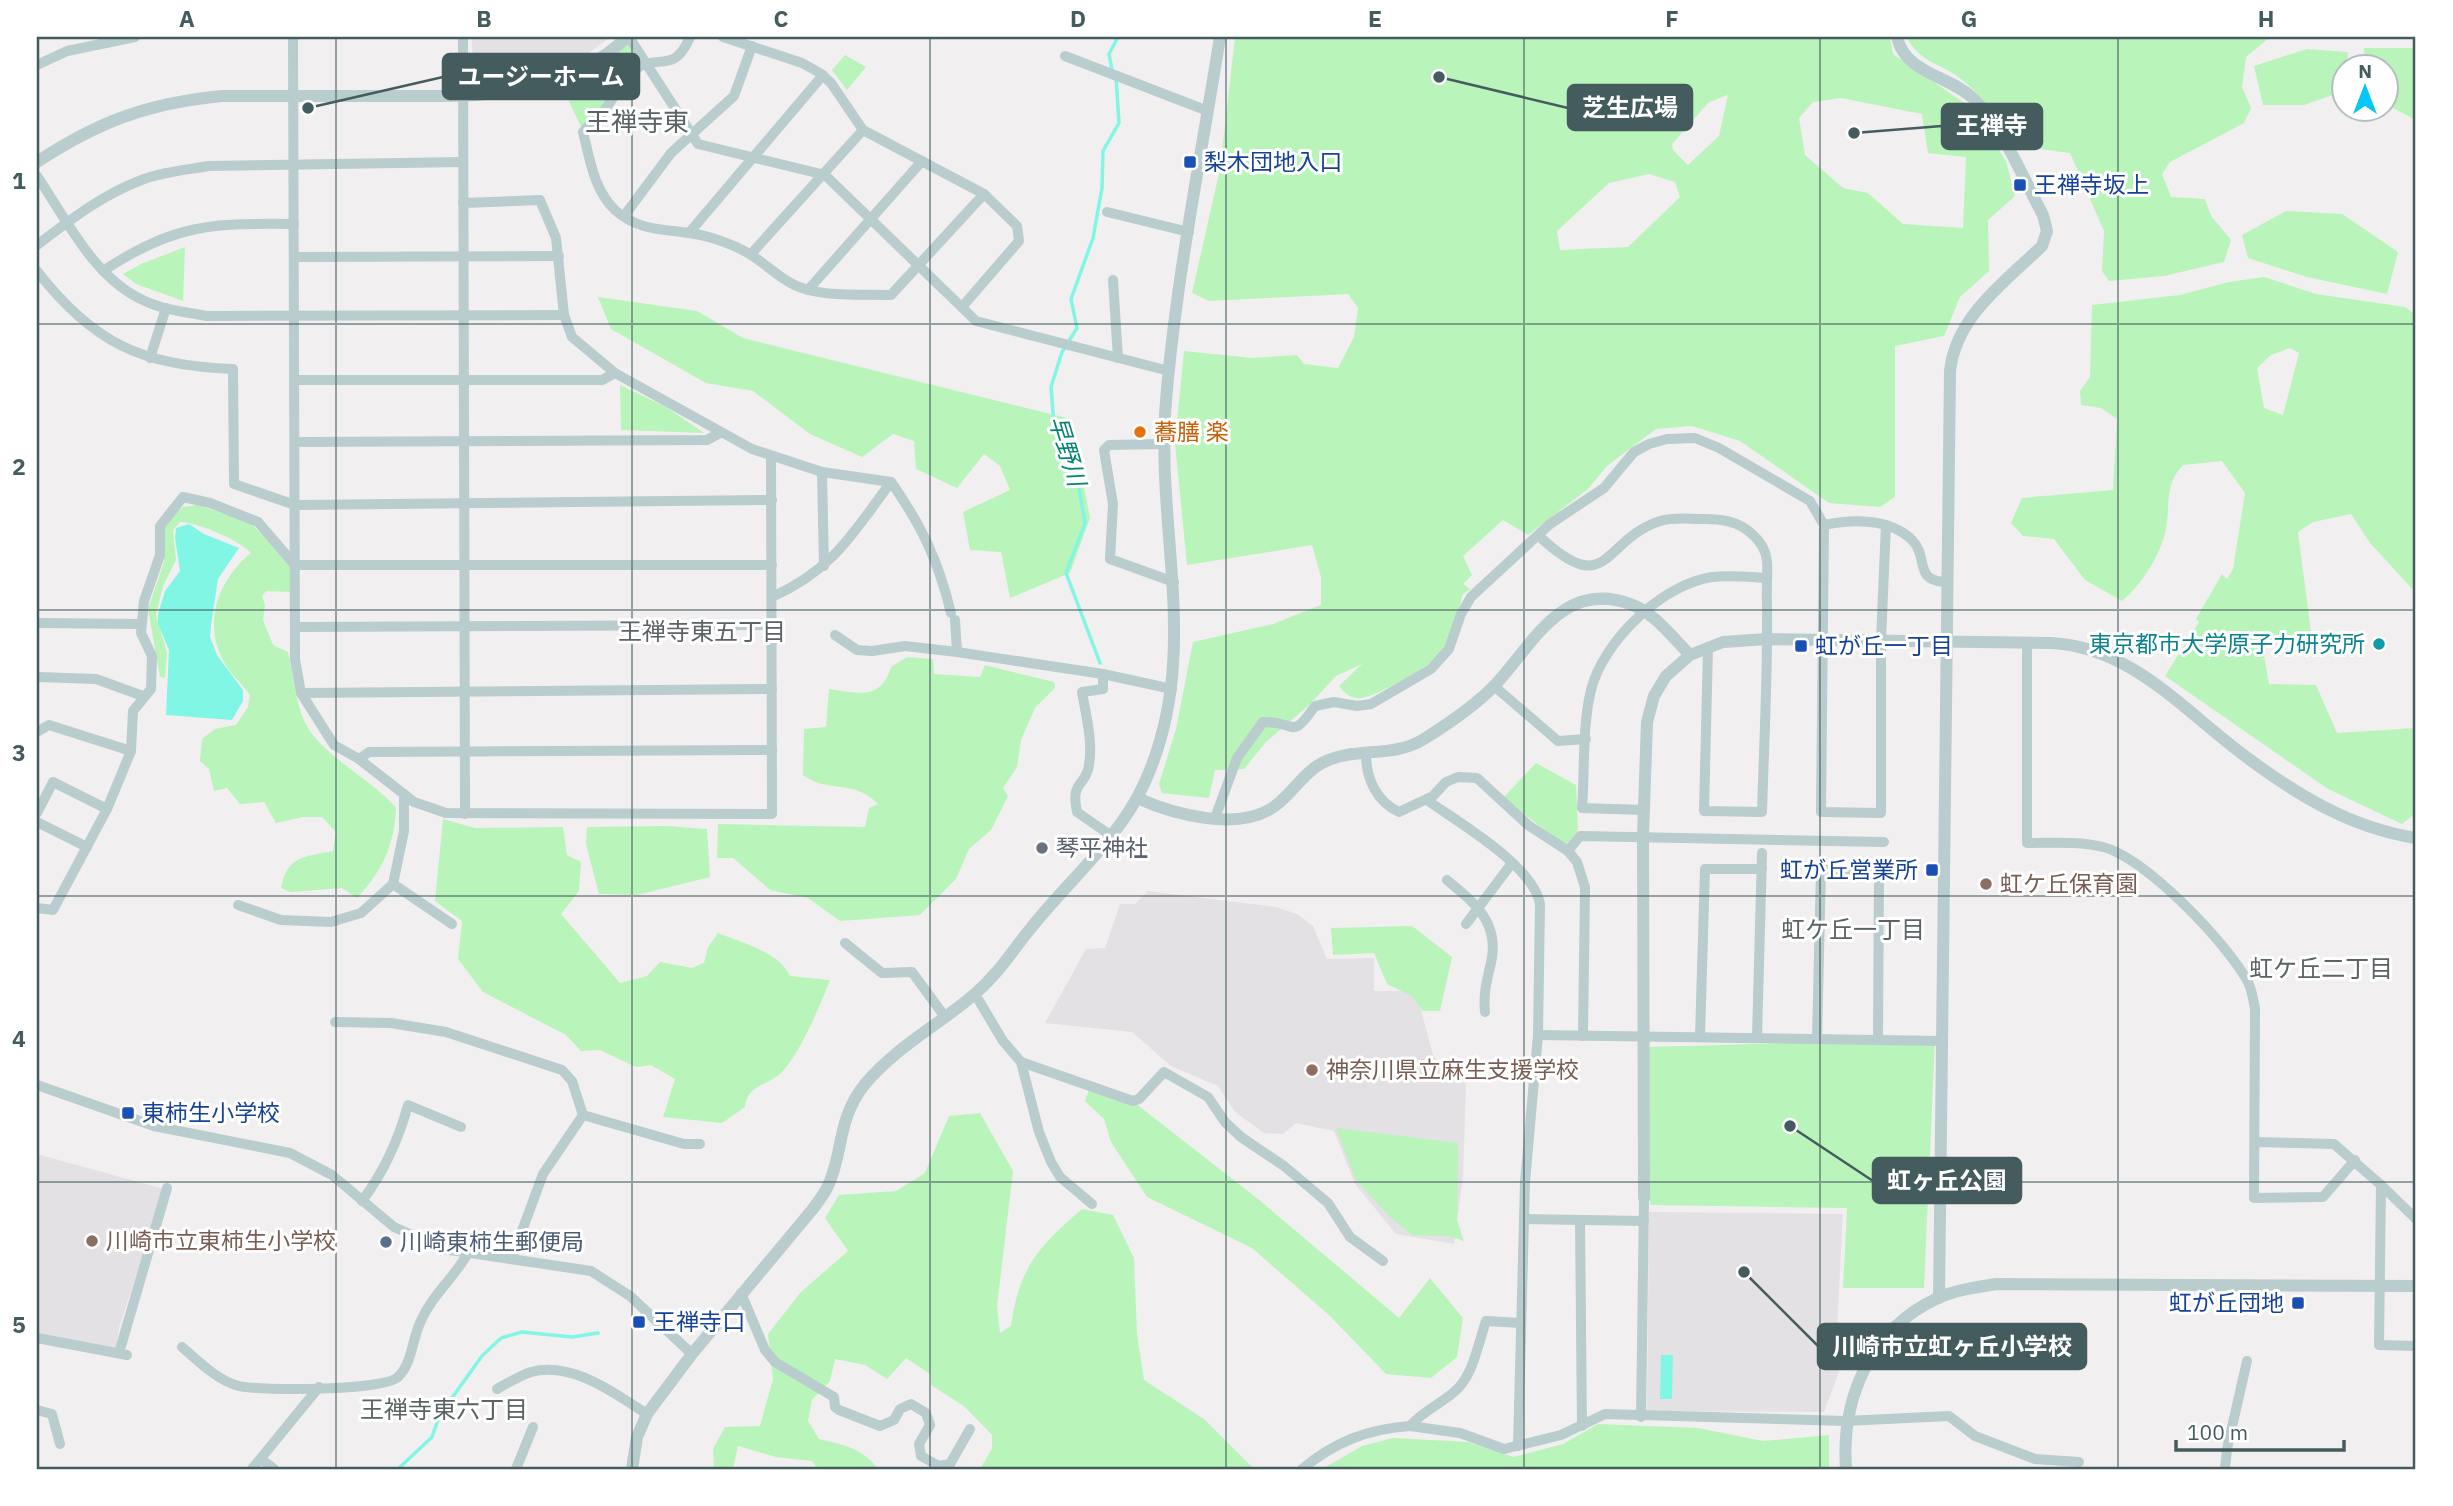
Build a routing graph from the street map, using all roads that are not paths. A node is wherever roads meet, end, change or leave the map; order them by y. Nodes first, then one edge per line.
1 (135, 37) edge
2 (293, 37) edge
3 (463, 37) edge
4 (628, 37) edge
5 (690, 37) edge
6 (723, 37) edge
7 (1220, 37) edge
8 (1897, 37) edge
9 (751, 46) junction
10 (1065, 56) dead end
11 (37, 65) edge
12 (646, 65) junction
13 (823, 75) junction
14 (293, 96) junction
15 (465, 97) junction
16 (1208, 111) junction
17 (863, 130) junction
18 (690, 135) junction
19 (755, 158) junction
20 (922, 161) junction
21 (37, 162) edge
22 (463, 162) junction
23 (293, 164) junction
24 (825, 175) junction
25 (37, 176) edge
26 (984, 194) junction
27 (463, 203) junction
28 (1107, 212) dead end
29 (624, 216) junction
30 (870, 219) junction
31 (68, 222) junction
32 (293, 224) junction
33 (1189, 232) junction
34 (689, 233) junction
35 (37, 244) edge
36 (751, 254) junction
37 (463, 256) junction
38 (559, 256) junction
39 (294, 257) junction
40 (919, 266) junction
41 (37, 271) edge
42 (103, 271) junction
43 (1113, 280) dead end
44 (808, 290) junction
45 (962, 307) junction
46 (166, 308) junction
47 (463, 315) junction
48 (564, 315) junction
49 (294, 316) junction
50 (150, 358) junction
51 (1118, 358) junction
52 (1169, 371) junction
53 (615, 373) junction
54 (294, 380) junction
55 (464, 381) junction
56 (720, 433) junction
57 (464, 441) junction
58 (295, 442) junction
59 (1164, 444) junction
60 (771, 456) junction
61 (822, 472) junction
62 (891, 482) junction
63 (772, 500) junction
64 (464, 502) junction
65 (295, 505) junction
66 (1824, 524) junction
67 (1886, 526) junction
68 (1540, 537) junction
69 (295, 565) junction
70 (464, 565) junction
71 (772, 565) junction
72 (824, 566) junction
73 (1766, 578) junction
74 (1174, 582) junction
75 (1945, 582) junction
76 (772, 597) junction
77 (1644, 611) junction
78 (37, 623) edge
79 (141, 624) junction
80 (772, 625) junction
81 (464, 626) junction
82 (295, 627) junction
83 (835, 635) dead end
84 (1767, 639) junction
85 (1881, 639) junction
86 (1824, 640) junction
87 (1947, 642) junction
88 (2026, 643) junction
89 (1708, 647) junction
90 (957, 652) junction
91 (1690, 655) junction
92 (1103, 674) junction
93 (37, 677) edge
94 (1494, 686) junction
95 (772, 689) junction
96 (1172, 689) junction
97 (465, 691) junction
98 (301, 693) junction
99 (143, 696) junction
100 (37, 732) edge
101 (1586, 739) junction
102 (772, 750) junction
103 (131, 751) junction
104 (465, 752) junction
105 (1366, 754) junction
106 (359, 759) junction
107 (404, 794) junction
108 (1137, 798) junction
109 (1427, 800) junction
110 (107, 809) junction
111 (1644, 810) junction
112 (37, 813) edge
113 (465, 814) junction
114 (1214, 818) junction
115 (37, 822) edge
116 (1110, 835) junction
117 (1643, 836) junction
118 (2416, 838) edge
119 (1884, 842) dead end
120 (87, 847) junction
121 (1568, 851) junction
122 (1762, 853) dead end
123 (1512, 863) junction
124 (1762, 869) junction
125 (1447, 880) dead end
126 (393, 884) junction
127 (238, 905) dead end
128 (1479, 907) junction
129 (37, 908) edge
130 (1466, 924) dead end
131 (452, 925) dead end
132 (845, 943) dead end
133 (975, 994) junction
134 (1485, 1012) dead end
135 (945, 1017) junction
136 (335, 1022) dead end
137 (1538, 1035) junction
138 (1583, 1036) junction
139 (1642, 1036) junction
140 (1700, 1037) junction
141 (1757, 1038) junction
142 (1817, 1039) junction
143 (1878, 1040) junction
144 (1943, 1041) junction
145 (1021, 1062) junction
146 (37, 1085) edge
147 (583, 1115) junction
148 (461, 1127) dead end
149 (2255, 1142) junction
150 (700, 1144) dead end
151 (2355, 1160) junction
152 (2381, 1185) junction
153 (167, 1188) dead end
154 (1643, 1198) joint
155 (362, 1201) junction
156 (1092, 1204) dead end
157 (1524, 1219) junction
158 (2416, 1219) edge
159 (1580, 1220) junction
160 (1644, 1221) junction
161 (468, 1253) junction
162 (512, 1258) junction
163 (1383, 1261) dead end
164 (2379, 1286) junction
165 (2416, 1286) edge
166 (741, 1293) junction
167 (1939, 1298) junction
168 (1521, 1323) junction
169 (37, 1338) edge
170 (2416, 1346) edge
171 (181, 1348) dead end
172 (692, 1354) junction
173 (2247, 1361) dead end
174 (319, 1387) junction
175 (497, 1389) dead end
176 (37, 1410) edge
177 (647, 1414) junction
178 (1641, 1417) junction
179 (1845, 1421) junction
180 (1410, 1426) junction
181 (1582, 1426) junction
182 (533, 1427) dead end
183 (970, 1429) dead end
184 (60, 1444) dead end
185 (1518, 1446) junction
186 (261, 1459) junction
187 (2079, 1462) dead end
188 (628, 1468) edge
189 (253, 1469) edge
190 (274, 1469) edge
191 (516, 1469) edge
192 (1302, 1469) edge
193 (1846, 1469) edge
194 (2225, 1469) edge

1 - 11 street
2 - 14 street
3 - 15 street
4 - 12 street
4 - 15 street
5 - 12 street
6 - 9 street
7 - 16 street
8 - 75 street
9 - 13 street
9 - 18 street
10 - 16 street
12 - 18 street
12 - 29 street
13 - 17 street
13 - 19 street
14 - 15 street
14 - 21 street
14 - 23 street
15 - 22 street
16 - 33 street
17 - 20 street
17 - 24 street
18 - 19 street
18 - 29 street
19 - 24 street
19 - 34 street
20 - 26 street
20 - 30 street
22 - 23 street
22 - 27 street
23 - 31 street
23 - 32 street
24 - 30 street
24 - 36 street
25 - 31 street
26 - 40 street
26 - 45 street
27 - 37 street
27 - 38 street
28 - 33 street
29 - 34 street
30 - 40 street
30 - 44 street
31 - 35 street
31 - 42 street
32 - 39 street
32 - 42 street
33 - 52 street
34 - 36 street
36 - 44 street
37 - 38 street
37 - 39 street
37 - 47 street
38 - 48 street
39 - 49 street
40 - 44 street
40 - 45 street
41 - 50 street
42 - 46 street
43 - 51 street
45 - 51 street
46 - 49 street
46 - 50 street
47 - 48 street
47 - 49 street
47 - 55 street
48 - 53 street
49 - 54 street
50 - 65 street
51 - 52 street
52 - 59 street
53 - 55 street
53 - 56 street
54 - 55 street
54 - 58 street
55 - 57 street
56 - 57 street
56 - 60 street
57 - 58 street
57 - 64 street
58 - 65 street
59 - 74 street
59 - 74 street
60 - 61 street
60 - 63 street
61 - 62 street
61 - 72 street
62 - 72 street
62 - 90 street
63 - 64 street
63 - 71 street
64 - 65 street
64 - 70 street
65 - 69 street
66 - 67 street
66 - 68 street
66 - 86 street
67 - 75 street
67 - 85 street
68 - 73 street
68 - 114 street
69 - 70 street
69 - 79 street
69 - 82 street
70 - 71 street
70 - 81 street
71 - 76 street
72 - 76 street
73 - 77 street
73 - 84 street
74 - 96 street
75 - 87 street
76 - 80 street
77 - 91 street
77 - 94 street
77 - 101 street
78 - 79 street
79 - 99 street
80 - 81 street
80 - 95 street
81 - 82 street
81 - 97 street
82 - 98 street
83 - 90 street
84 - 86 street
84 - 89 street
84 - 89 street
85 - 86 street
85 - 86 street
85 - 87 street
87 - 88 street
87 - 144 street
88 - 118 street
88 - 149 street
89 - 91 street
90 - 92 street
91 - 111 street
92 - 96 street
92 - 116 street
93 - 99 street
94 - 101 street
94 - 105 street
95 - 97 street
95 - 102 street
96 - 108 street
97 - 98 street
97 - 104 street
98 - 106 street
99 - 103 street
100 - 103 street
101 - 111 street
102 - 104 street
102 - 113 street
103 - 110 street
104 - 106 street
104 - 113 street
105 - 109 street
105 - 114 street
106 - 107 street
107 - 113 street
107 - 126 street
108 - 114 street
108 - 116 street
109 - 121 street
109 - 123 street
110 - 112 street
110 - 120 street
111 - 117 street
115 - 120 street
116 - 133 street
117 - 119 street
117 - 121 street
117 - 139 street
120 - 129 street
121 - 138 street
122 - 124 street
123 - 128 street
123 - 137 street
124 - 140 street
124 - 141 street
125 - 128 street
126 - 127 street
126 - 131 street
128 - 130 street
128 - 134 street
132 - 135 street
133 - 135 street
133 - 145 street
135 - 166 street
136 - 147 street
137 - 138 street
137 - 157 street
138 - 139 street
139 - 140 street
139 - 154 street
140 - 141 street
141 - 142 street
142 - 143 street
142 - 143 street
143 - 144 street
144 - 167 street
145 - 156 street
145 - 163 street
146 - 155 street
147 - 150 street
147 - 162 street
148 - 155 street
149 - 151 street
149 - 151 street
151 - 152 street
152 - 158 street
152 - 164 street
153 - 169 street
154 - 160 street
155 - 161 street
157 - 159 street
157 - 168 street
159 - 160 street
159 - 181 street
160 - 178 street
161 - 162 street
161 - 174 street
162 - 172 street
164 - 165 street
164 - 167 street
164 - 170 street
166 - 172 street
166 - 183 street
167 - 179 street
168 - 180 street
168 - 185 street
171 - 174 street
172 - 177 street
173 - 194 street
174 - 186 street
175 - 177 street
176 - 184 street
177 - 188 street
178 - 179 street
178 - 181 street
179 - 187 street
179 - 193 street
180 - 185 street
180 - 192 street
181 - 185 street
182 - 191 street
186 - 189 street
186 - 190 street

